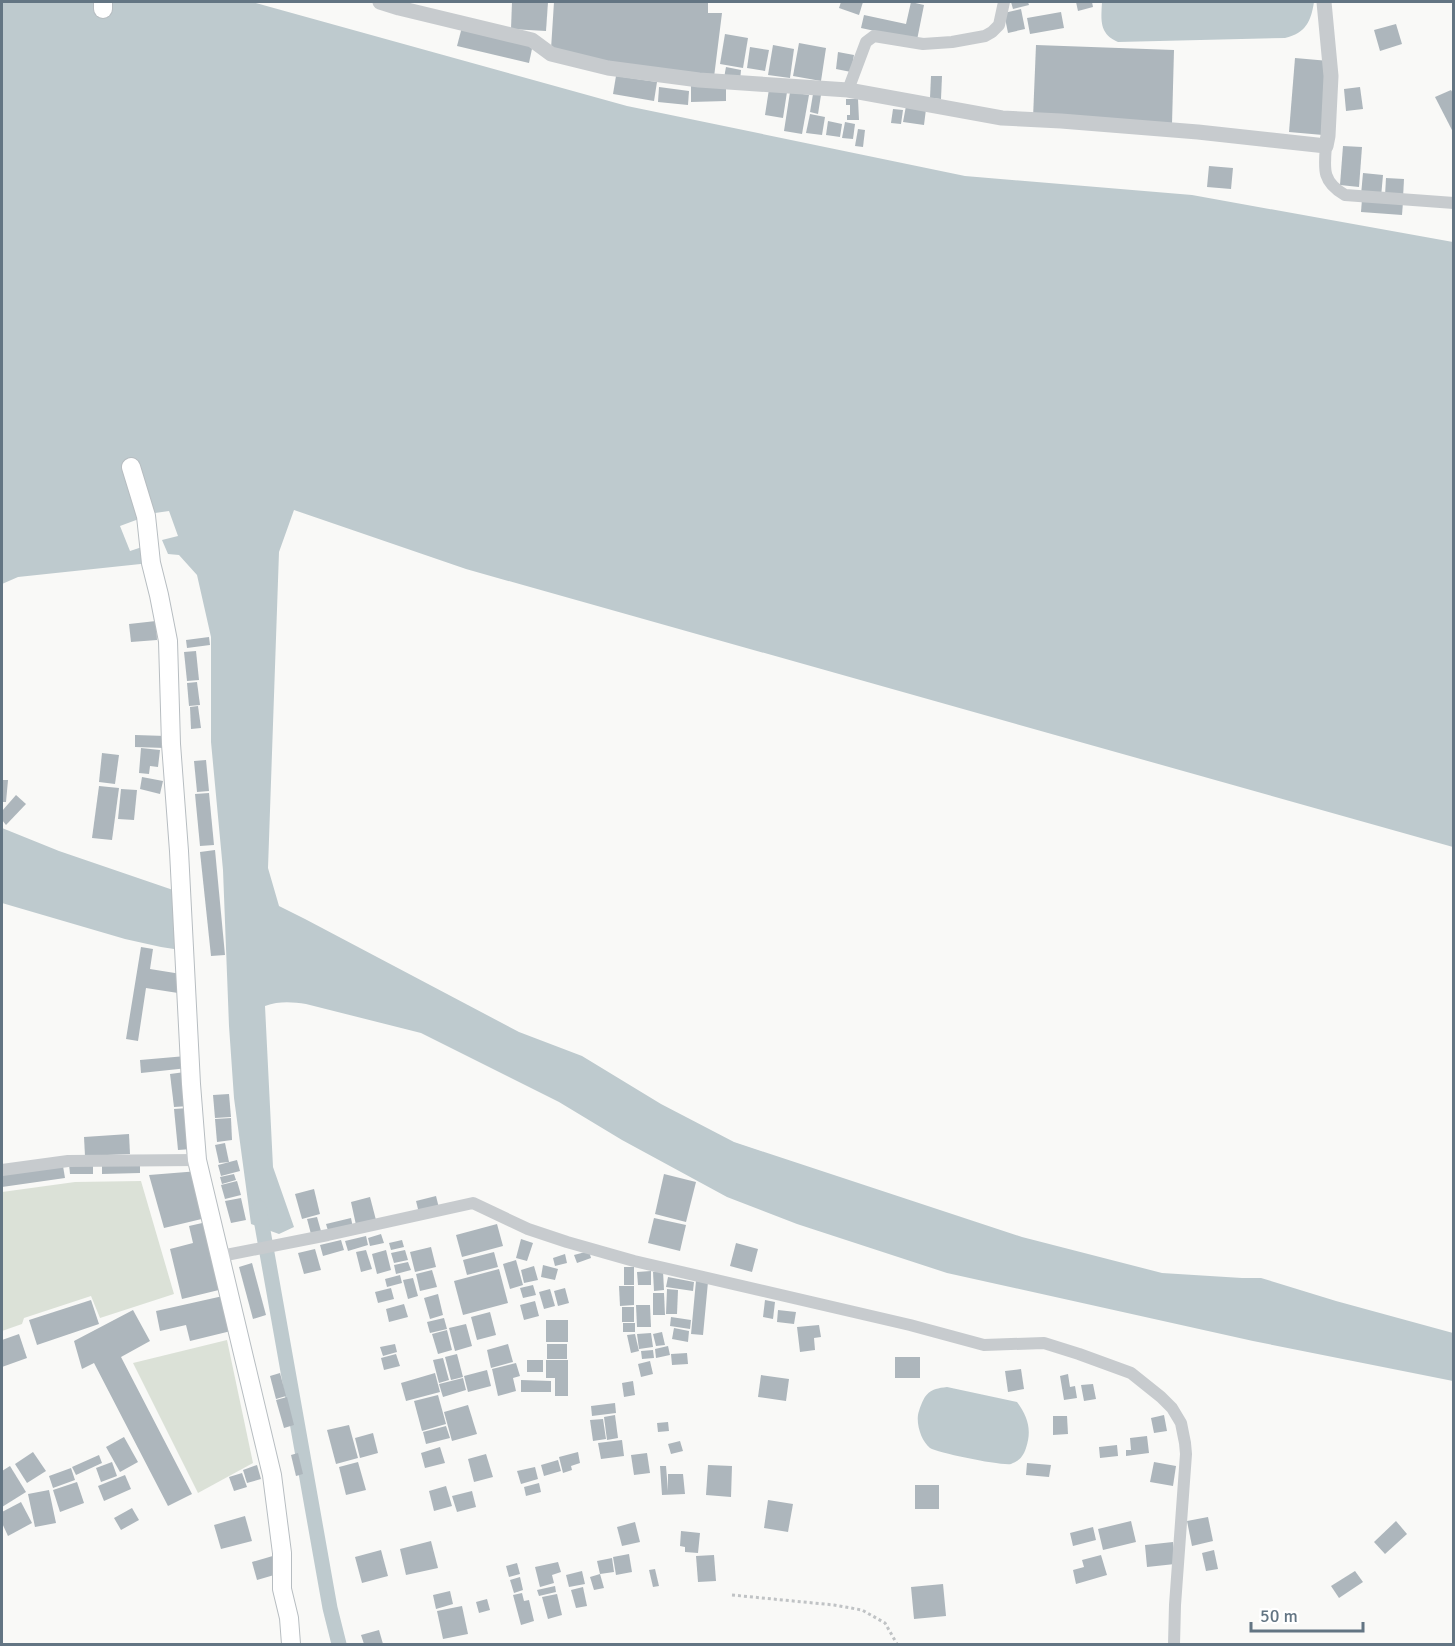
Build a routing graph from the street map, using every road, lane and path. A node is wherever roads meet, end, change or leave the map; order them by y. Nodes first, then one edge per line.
1 (380, 2) edge
2 (1004, 2) edge
3 (1324, 2) edge
4 (848, 90) junction
5 (1326, 146) junction
6 (1454, 204) edge
7 (130, 467) dead end
8 (197, 1160) junction
9 (2, 1170) edge
10 (229, 1254) junction
11 (732, 1595) dead end
12 (291, 1644) edge
13 (897, 1644) edge
14 (1174, 1644) edge

1 - 4 street
2 - 4 street
3 - 5 street
4 - 5 street
5 - 6 street
7 - 8 main road
8 - 9 street
8 - 10 main road
10 - 12 main road
10 - 14 street
11 - 13 path

